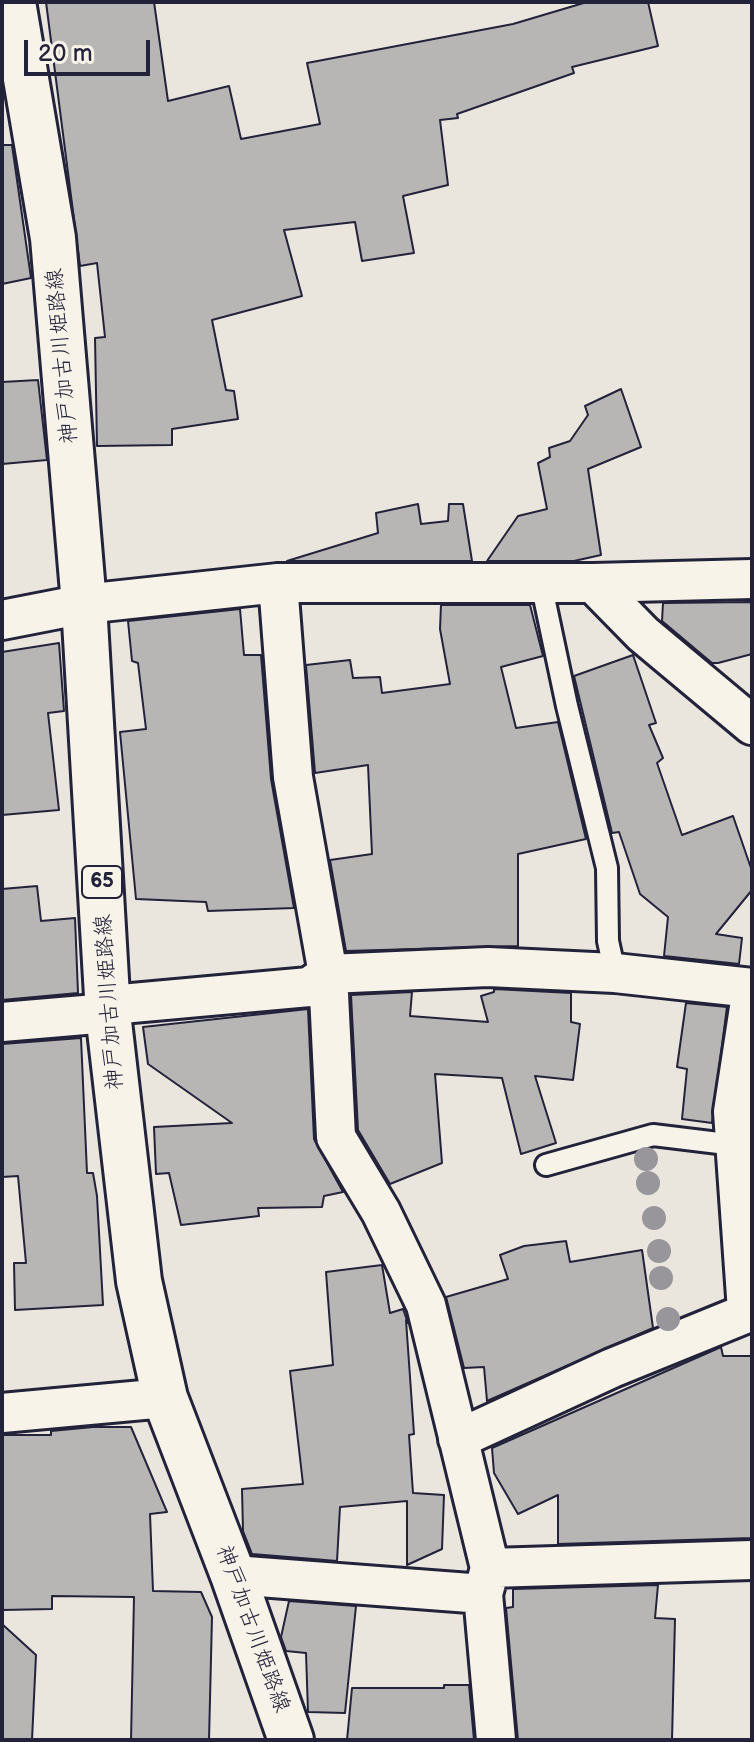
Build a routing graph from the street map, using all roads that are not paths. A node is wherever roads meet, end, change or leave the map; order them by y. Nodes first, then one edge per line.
1 (13, 2) edge
2 (752, 579) edge
3 (278, 583) junction
4 (541, 583) junction
5 (593, 583) junction
6 (84, 604) junction
7 (2, 620) edge
8 (752, 725) edge
9 (615, 973) junction
10 (328, 974) junction
11 (752, 988) edge
12 (109, 1009) junction
13 (2, 1022) edge
14 (735, 1145) junction
15 (546, 1165) dead end
16 (749, 1311) edge
17 (165, 1398) junction
18 (2, 1413) edge
19 (458, 1439) junction
20 (752, 1560) edge
21 (233, 1575) junction
22 (486, 1581) junction
23 (291, 1740) edge
24 (496, 1740) edge

1 - 6 main road, 神戸加古川姫路線 / 65
2 - 5 street
3 - 4 street
3 - 6 street
3 - 10 street
4 - 5 street
4 - 9 lane
5 - 8 street
6 - 7 street
6 - 12 main road, 神戸加古川姫路線 / 65
9 - 10 street
9 - 11 street
10 - 12 street
10 - 19 street
11 - 14 street
12 - 13 street
12 - 17 main road, 神戸加古川姫路線 / 65
14 - 15 lane
14 - 16 street
16 - 19 street
17 - 18 street
17 - 21 main road, 神戸加古川姫路線 / 65
19 - 22 street
20 - 22 street
21 - 22 street
21 - 23 main road, 神戸加古川姫路線 / 65
22 - 24 street

